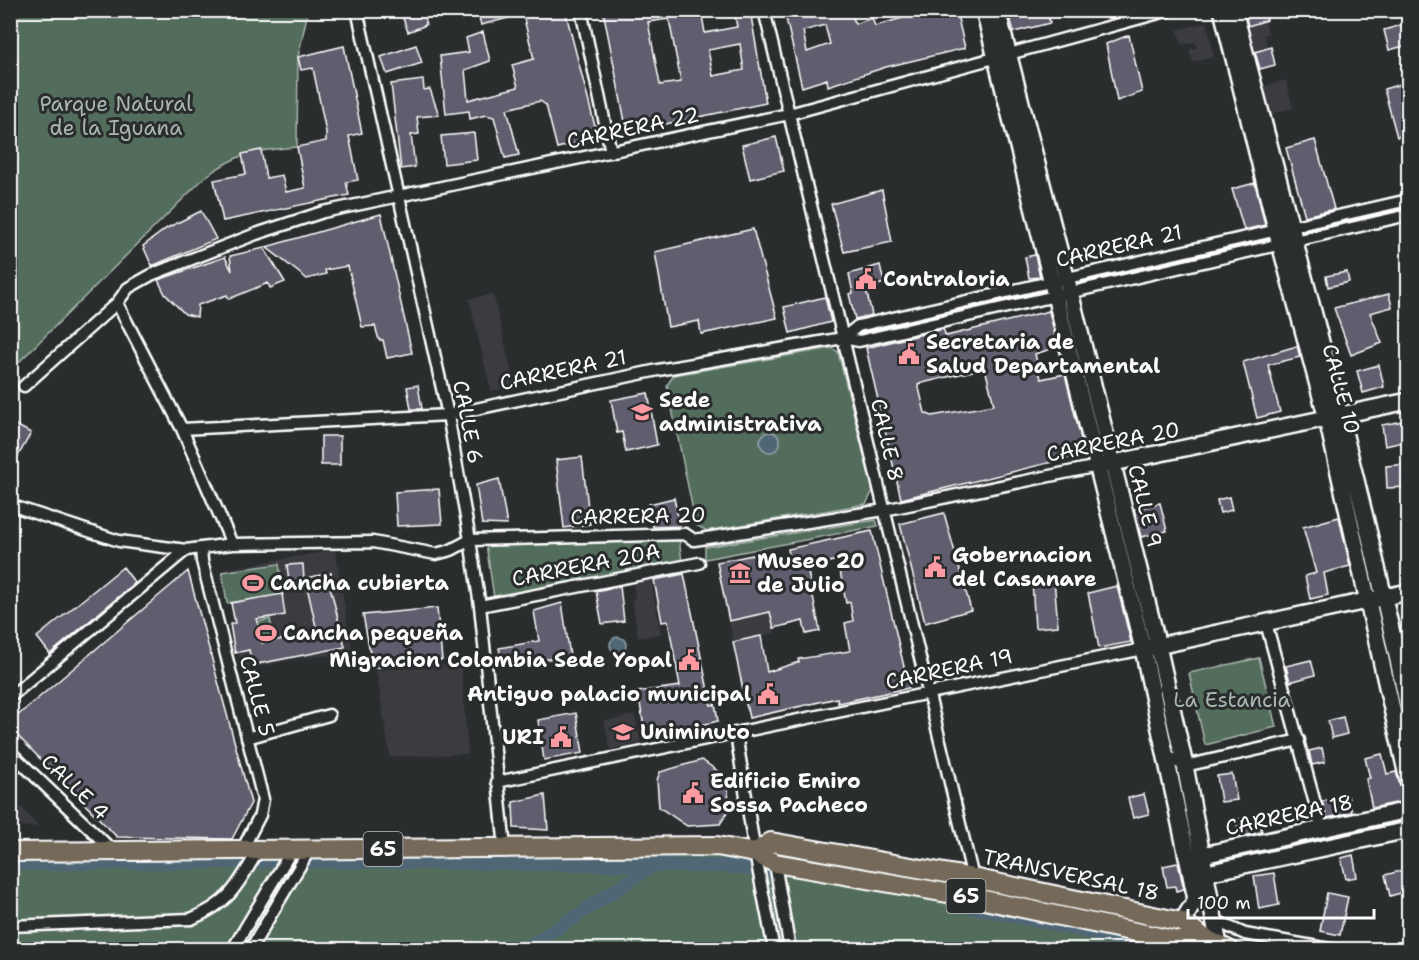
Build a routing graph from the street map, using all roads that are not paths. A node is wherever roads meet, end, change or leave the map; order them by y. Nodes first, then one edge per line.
1 (357, 10) edge
2 (581, 10) edge
3 (764, 10) edge
4 (984, 10) edge
5 (997, 10) edge
6 (1170, 10) edge
7 (1222, 10) edge
8 (1234, 10) edge
9 (1003, 56) junction
10 (789, 114) junction
11 (611, 152) junction
12 (397, 195) junction
13 (1408, 200) edge
14 (1408, 215) edge
15 (1285, 234) junction
16 (1061, 287) junction
17 (117, 303) junction
18 (843, 339) junction
19 (24, 386) dead end
20 (1408, 401) edge
21 (448, 415) junction
22 (1334, 417) junction
23 (182, 429) junction
24 (1105, 465) junction
25 (10, 505) edge
26 (884, 510) junction
27 (470, 540) junction
28 (232, 543) junction
29 (201, 549) junction
30 (186, 550) junction
31 (699, 563) dead end
32 (1408, 592) edge
33 (1378, 599) junction
34 (480, 606) junction
35 (1266, 623) junction
36 (1151, 648) junction
37 (929, 695) junction
38 (10, 697) edge
39 (1408, 707) edge
40 (329, 715) dead end
41 (736, 735) junction
42 (247, 738) junction
43 (1299, 740) junction
44 (10, 752) edge
45 (1165, 755) junction
46 (1185, 766) junction
47 (1408, 780) edge
48 (497, 782) junction
49 (1408, 810) edge
50 (1322, 829) junction
51 (1408, 830) edge
52 (771, 842) junction
53 (505, 848) junction
54 (112, 850) junction
55 (301, 850) junction
56 (252, 851) junction
57 (10, 852) edge
58 (755, 854) junction
59 (1203, 855) junction
60 (776, 863) junction
61 (1207, 873) junction
62 (973, 878) junction
63 (1192, 878) junction
64 (970, 897) junction
65 (1216, 921) junction
66 (1182, 922) junction
67 (10, 926) edge
68 (1218, 944) edge
69 (232, 950) edge
70 (250, 950) edge
71 (774, 950) edge
72 (790, 950) edge
73 (1335, 950) edge

1 - 12 street, CALLE 6
2 - 11 street
3 - 10 street, CALLE 8
4 - 9 main road, CALLE 9
5 - 9 main road, CALLE 9
6 - 9 street, CARRERA 22
7 - 15 main road, CALLE 10
8 - 15 main road, CALLE 10
9 - 10 street, CARRERA 22
9 - 16 main road, CALLE 9
10 - 11 street, CARRERA 22
10 - 18 street, CALLE 8
11 - 12 street, CARRERA 22
12 - 17 street, CARRERA 22
12 - 21 street, CALLE 6
13 - 15 street, CARRERA 21
14 - 15 street, CARRERA 21
15 - 16 street, CARRERA 21
15 - 22 main road, CALLE 10
16 - 18 street, CARRERA 21
16 - 24 main road, CALLE 9
17 - 19 street, CARRERA 22
17 - 23 street
18 - 21 street, CARRERA 21
18 - 26 street, CALLE 8
20 - 22 main road, CARRERA 20
21 - 23 street, CARRERA 21
21 - 27 street, CALLE 6
22 - 24 main road, CARRERA 20
22 - 33 main road, CALLE 10
23 - 28 street
24 - 26 street, CARRERA 20
24 - 36 main road, CALLE 9
25 - 30 street, CARRERA 20
26 - 27 street, CARRERA 20
26 - 37 street, CALLE 8
27 - 28 street, CARRERA 20
27 - 34 street, CALLE 6
28 - 29 street, CARRERA 20
29 - 30 street, CARRERA 20
29 - 42 street, CALLE 5
30 - 38 street
31 - 34 street, CARRERA 20A
32 - 33 main road, CARRERA 19
33 - 35 main road, CARRERA 19
33 - 39 main road, CALLE 10
33 - 47 main road, CALLE 10
34 - 48 street, CALLE 6
35 - 36 main road, CARRERA 19
35 - 43 street
36 - 37 street, CARRERA 19
36 - 45 main road, CALLE 9
36 - 46 main road, CALLE 9
37 - 41 street, CARRERA 19
37 - 62 street, CALLE 8
40 - 42 street
41 - 48 street, CARRERA 19
41 - 58 street
42 - 56 street, CALLE 5
43 - 46 street
43 - 50 street
44 - 54 street, CALLE 4
45 - 46 street
45 - 63 main road, CALLE 9
46 - 59 main road, CALLE 9
48 - 53 street, CALLE 6
49 - 50 main road, CARRERA 18
50 - 59 main road, CARRERA 18
51 - 61 main road, CARRERA 18
52 - 58 main road
52 - 60 street
52 - 62 main road, TRANSVERSAL 18 / 65
53 - 55 main road, 65
53 - 58 main road, 65
54 - 56 main road, 65
54 - 57 main road, 65
55 - 56 main road, 65
55 - 69 street
55 - 70 street
56 - 67 street, CALLE 5
58 - 60 main road, TRANSVERSAL 18 / 65
58 - 71 street
59 - 61 main road, CALLE 9
59 - 63 main road, CARRERA 18
60 - 64 main road, TRANSVERSAL 18 / 65
60 - 72 street
61 - 65 main road, CALLE 9
62 - 64 street
62 - 66 main road, TRANSVERSAL 18 / 65
63 - 66 main road, CALLE 9
64 - 68 main road, TRANSVERSAL 18 / 65
65 - 68 main road, CALLE 9
65 - 73 street
66 - 68 main road, TRANSVERSAL 18 / 65

